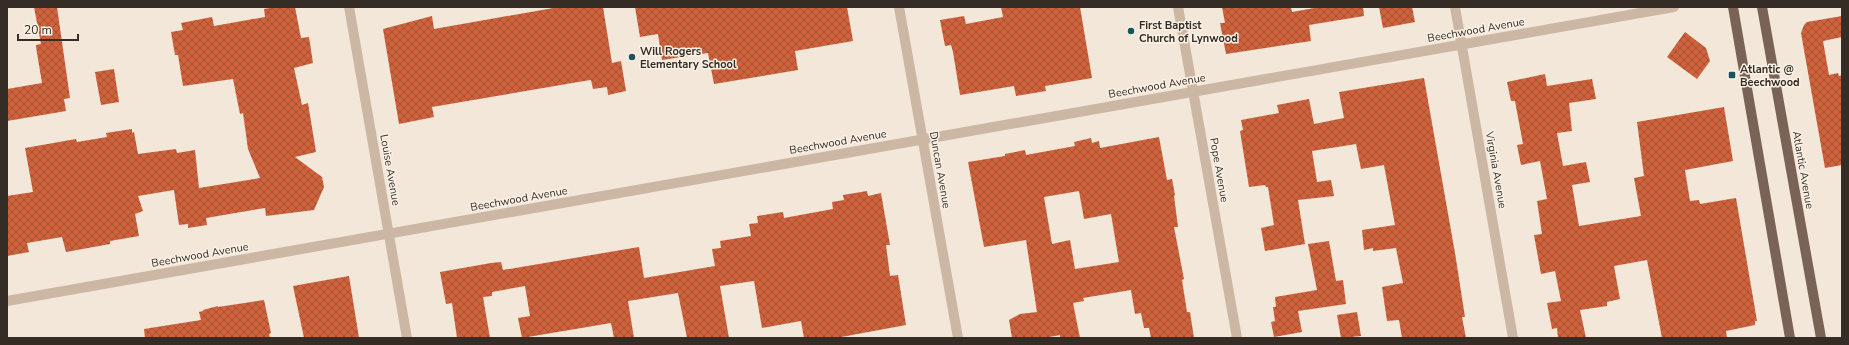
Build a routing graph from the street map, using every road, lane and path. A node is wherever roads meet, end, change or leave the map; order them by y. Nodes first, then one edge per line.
1 (349, 7) edge
2 (899, 7) edge
3 (1178, 7) edge
4 (1455, 7) edge
5 (1674, 7) edge
6 (1733, 7) edge
7 (1762, 7) edge
8 (1461, 45) junction
9 (1193, 92) junction
10 (923, 140) junction
11 (389, 234) junction
12 (7, 301) edge
13 (407, 338) edge
14 (958, 338) edge
15 (1236, 338) edge
16 (1513, 338) edge
17 (1790, 338) edge
18 (1821, 338) edge

1 - 11 street, Louise Avenue
2 - 10 street, Duncan Avenue
3 - 9 street, Pope Avenue
4 - 8 street, Virginia Avenue
5 - 8 street, Beechwood Avenue
6 - 17 main road
7 - 18 main road, Atlantic Avenue
8 - 9 street, Beechwood Avenue
8 - 16 street, Virginia Avenue
9 - 10 street, Beechwood Avenue
9 - 15 street, Pope Avenue
10 - 11 street, Beechwood Avenue
10 - 14 street, Duncan Avenue
11 - 12 street, Beechwood Avenue
11 - 13 street, Louise Avenue

